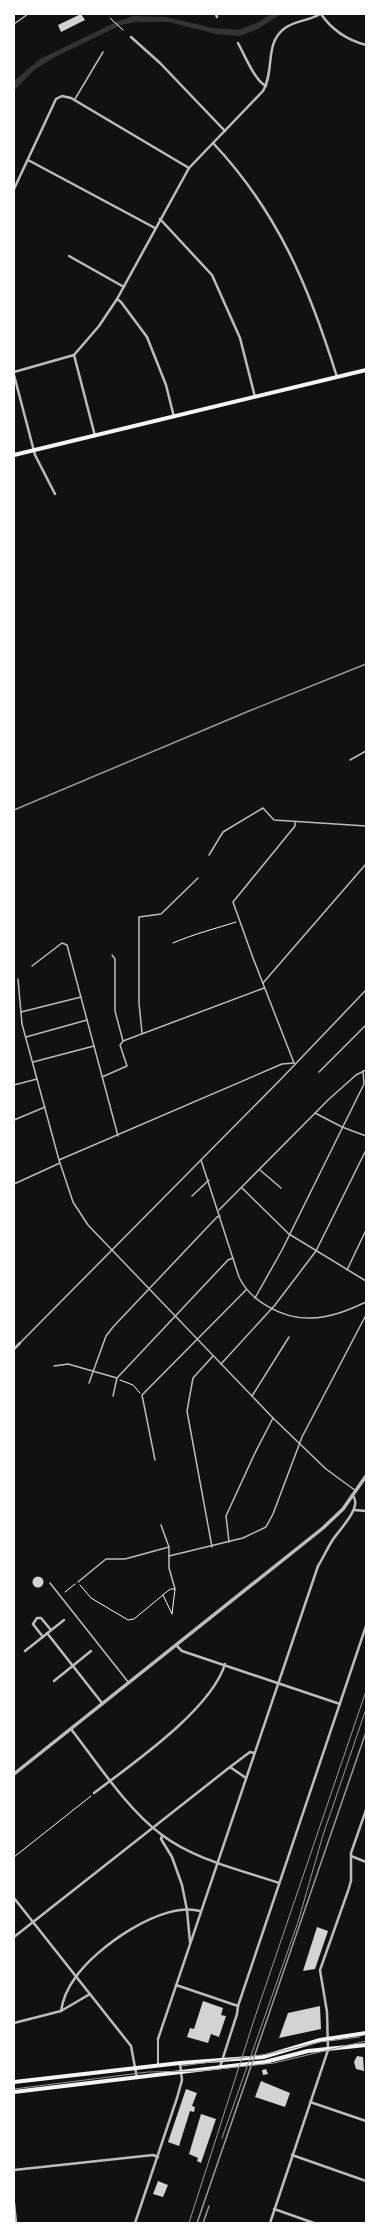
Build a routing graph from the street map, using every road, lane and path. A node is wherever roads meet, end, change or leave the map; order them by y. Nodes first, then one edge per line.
1 (28, 14) edge
2 (320, 14) edge
3 (110, 18) dead end
4 (14, 24) edge
5 (123, 30) dead end
6 (132, 37) dead end
7 (238, 42) dead end
8 (366, 45) edge
9 (103, 52) dead end
10 (266, 86) junction
11 (73, 100) junction
12 (225, 130) junction
13 (213, 143) junction
14 (28, 160) junction
15 (189, 168) junction
16 (14, 189) edge
17 (160, 219) junction
18 (155, 228) junction
19 (69, 256) dead end
20 (124, 287) junction
21 (117, 299) junction
22 (74, 355) junction
23 (366, 370) edge
24 (14, 374) edge
25 (337, 377) junction
26 (255, 397) junction
27 (174, 417) junction
28 (95, 436) junction
29 (34, 451) junction
30 (14, 456) edge
31 (56, 494) dead end
32 (366, 751) edge
33 (350, 760) dead end
34 (295, 822) junction
35 (366, 826) edge
36 (209, 855) dead end
37 (366, 864) edge
38 (198, 878) dead end
39 (240, 920) junction
40 (173, 943) dead end
41 (112, 955) dead end
42 (32, 966) dead end
43 (18, 979) dead end
44 (263, 983) junction
45 (264, 988) junction
46 (366, 990) edge
47 (81, 997) junction
48 (21, 1012) junction
49 (87, 1020) junction
50 (366, 1025) edge
51 (142, 1033) junction
52 (26, 1037) junction
53 (123, 1041) junction
54 (94, 1046) junction
55 (33, 1062) junction
56 (294, 1063) junction
57 (366, 1070) edge
58 (362, 1071) junction
59 (319, 1072) dead end
60 (101, 1078) junction
61 (37, 1079) junction
62 (14, 1085) edge
63 (45, 1107) junction
64 (315, 1113) junction
65 (14, 1120) edge
66 (342, 1127) junction
67 (118, 1136) junction
68 (366, 1136) edge
69 (366, 1150) edge
70 (201, 1159) junction
71 (59, 1160) junction
72 (60, 1163) junction
73 (259, 1170) junction
74 (209, 1180) junction
75 (14, 1184) edge
76 (242, 1188) junction
77 (281, 1188) dead end
78 (192, 1196) dead end
79 (219, 1210) junction
80 (220, 1216) junction
81 (366, 1230) edge
82 (290, 1234) junction
83 (113, 1249) junction
84 (316, 1250) junction
85 (233, 1258) junction
86 (346, 1271) junction
87 (366, 1281) edge
88 (150, 1288) junction
89 (246, 1290) junction
90 (255, 1298) junction
91 (366, 1302) edge
92 (272, 1308) junction
93 (366, 1315) edge
94 (176, 1316) junction
95 (289, 1337) dead end
96 (198, 1340) junction
97 (20, 1343) joint
98 (14, 1349) edge
99 (213, 1356) junction
100 (221, 1364) junction
101 (54, 1366) dead end
102 (94, 1371) junction
103 (117, 1378) junction
104 (89, 1383) dead end
105 (142, 1395) junction
106 (112, 1396) dead end
107 (252, 1396) junction
108 (273, 1418) junction
109 (300, 1444) junction
110 (155, 1460) dead end
111 (366, 1476) edge
112 (356, 1491) junction
113 (353, 1496) junction
114 (354, 1510) junction
115 (366, 1512) edge
116 (161, 1525) dead end
117 (229, 1542) junction
118 (169, 1547) junction
119 (212, 1547) junction
120 (170, 1556) junction
121 (78, 1582) junction
122 (50, 1583) dead end
123 (175, 1589) junction
124 (65, 1592) dead end
125 (164, 1596) junction
126 (64, 1620) dead end
127 (366, 1626) edge
128 (51, 1630) junction
129 (47, 1633) junction
130 (43, 1637) junction
131 (176, 1645) junction
132 (25, 1651) dead end
133 (91, 1651) dead end
134 (225, 1664) junction
135 (73, 1665) junction
136 (54, 1680) dead end
137 (128, 1683) junction
138 (279, 1683) junction
139 (103, 1704) junction
140 (340, 1704) junction
141 (71, 1729) junction
142 (254, 1753) junction
143 (230, 1767) junction
144 (14, 1774) edge
145 (246, 1778) junction
146 (111, 1780) junction
147 (94, 1793) joint
148 (366, 1810) edge
149 (154, 1828) junction
150 (162, 1836) junction
151 (350, 1856) junction
152 (14, 1857) edge
153 (218, 1862) junction
154 (366, 1862) edge
155 (280, 1883) junction
156 (14, 1898) edge
157 (187, 1910) junction
158 (201, 1911) junction
159 (33, 1922) junction
160 (14, 1937) edge
161 (190, 1942) junction
162 (76, 1976) junction
163 (176, 1985) junction
164 (90, 1994) junction
165 (238, 2006) junction
166 (61, 2012) junction
167 (14, 2023) edge
168 (366, 2033) edge
169 (328, 2038) junction
170 (158, 2039) joint
171 (366, 2045) edge
172 (328, 2048) junction
173 (223, 2059) junction
174 (180, 2063) junction
175 (158, 2066) junction
176 (136, 2068) junction
177 (220, 2068) junction
178 (181, 2073) junction
179 (137, 2078) junction
180 (14, 2082) edge
181 (14, 2092) edge
182 (310, 2102) junction
183 (366, 2121) edge
184 (292, 2155) junction
185 (158, 2157) junction
186 (14, 2170) edge
187 (366, 2181) edge
188 (14, 2203) edge
189 (274, 2209) junction
190 (16, 2223) edge
191 (135, 2223) edge
192 (270, 2223) edge
193 (314, 2223) edge

1 - 4 lane
2 - 8 street
2 - 10 street
3 - 5 path
6 - 12 street
7 - 10 street
9 - 11 lane
10 - 12 street
11 - 14 street
11 - 15 street
12 - 13 street
13 - 15 street
13 - 25 street
14 - 16 street
14 - 18 street
15 - 17 street
17 - 18 street
17 - 26 street
18 - 20 street
19 - 20 street
20 - 21 street
21 - 22 street
21 - 27 street
22 - 24 street
22 - 28 street
23 - 25 main road
24 - 29 street
25 - 26 main road
26 - 27 main road
27 - 28 main road
28 - 29 main road
29 - 30 main road
29 - 31 street
32 - 33 lane
34 - 35 lane
34 - 36 lane
34 - 39 lane
37 - 44 lane
38 - 51 lane
39 - 40 path
39 - 44 lane
41 - 53 lane
42 - 47 lane
43 - 48 lane
44 - 45 lane
45 - 51 lane
45 - 56 lane
46 - 56 lane
47 - 48 lane
47 - 49 lane
48 - 52 lane
49 - 52 lane
49 - 54 lane
50 - 59 lane
51 - 53 lane
52 - 55 lane
53 - 60 lane
54 - 55 lane
54 - 60 lane
55 - 61 lane
56 - 67 lane
56 - 70 lane
57 - 58 lane
58 - 64 lane
58 - 66 lane
60 - 67 lane
61 - 62 lane
61 - 63 lane
63 - 65 lane
63 - 71 lane
64 - 66 lane
64 - 73 lane
66 - 68 lane
66 - 82 lane
67 - 71 lane
69 - 84 lane
70 - 74 lane
70 - 83 lane
71 - 72 lane
72 - 75 lane
72 - 83 lane
73 - 76 lane
73 - 77 lane
74 - 78 lane
74 - 79 lane
76 - 79 lane
76 - 82 lane
79 - 80 lane
80 - 85 lane
80 - 88 lane
81 - 86 lane
82 - 84 lane
82 - 90 lane
83 - 88 lane
83 - 97 lane
84 - 86 lane
84 - 92 lane
85 - 89 lane
85 - 94 lane
86 - 87 lane
88 - 94 lane
88 - 102 lane
89 - 90 lane
89 - 96 lane
90 - 92 lane
91 - 92 lane
92 - 100 lane
93 - 109 lane
94 - 96 lane
94 - 103 lane
95 - 107 lane
96 - 99 lane
96 - 105 lane
97 - 98 street
99 - 100 lane
99 - 119 lane
100 - 107 lane
101 - 102 lane
102 - 103 lane
102 - 104 lane
103 - 105 path
103 - 106 lane
105 - 110 lane
107 - 108 lane
108 - 109 lane
108 - 117 lane
109 - 112 lane
109 - 117 lane
111 - 112 street
112 - 113 street
113 - 114 street
113 - 131 street
114 - 115 street
114 - 138 street
116 - 118 lane
117 - 119 lane
118 - 120 lane
118 - 121 lane
119 - 120 lane
120 - 123 lane
121 - 124 path
121 - 125 path
122 - 137 lane
123 - 125 path
123 - 125 path
126 - 128 street
127 - 140 street
128 - 129 street
128 - 130 street
129 - 130 street
129 - 135 street
130 - 132 street
131 - 134 street
131 - 137 street
133 - 135 street
134 - 138 street
134 - 146 street
135 - 136 street
135 - 139 street
137 - 139 street
138 - 140 street
138 - 142 street
139 - 141 street
140 - 155 street
141 - 144 street
141 - 146 street
142 - 143 street
142 - 145 street
143 - 145 street
143 - 149 street
145 - 153 street
146 - 147 street
146 - 149 street
147 - 152 path
148 - 151 street
149 - 150 street
149 - 159 street
150 - 153 street
150 - 157 street
151 - 154 street
151 - 169 street
153 - 155 street
153 - 158 street
155 - 165 street
156 - 159 street
157 - 158 street
157 - 161 street
157 - 162 street
158 - 161 street
159 - 160 street
159 - 162 street
161 - 163 street
162 - 164 street
162 - 166 street
163 - 165 street
163 - 170 street
164 - 166 street
164 - 176 street
165 - 173 street
166 - 167 street
168 - 169 main road
169 - 172 street
169 - 173 main road
170 - 175 street
171 - 172 main road
172 - 177 main road
172 - 182 street
173 - 174 main road
173 - 177 street
174 - 175 main road
174 - 178 street
175 - 176 main road
176 - 179 street
176 - 180 main road
177 - 178 main road
178 - 179 main road
178 - 185 street
179 - 181 main road
182 - 183 street
182 - 184 street
184 - 187 street
184 - 189 street
185 - 186 street
185 - 191 street
188 - 190 street
189 - 192 street
189 - 193 street

